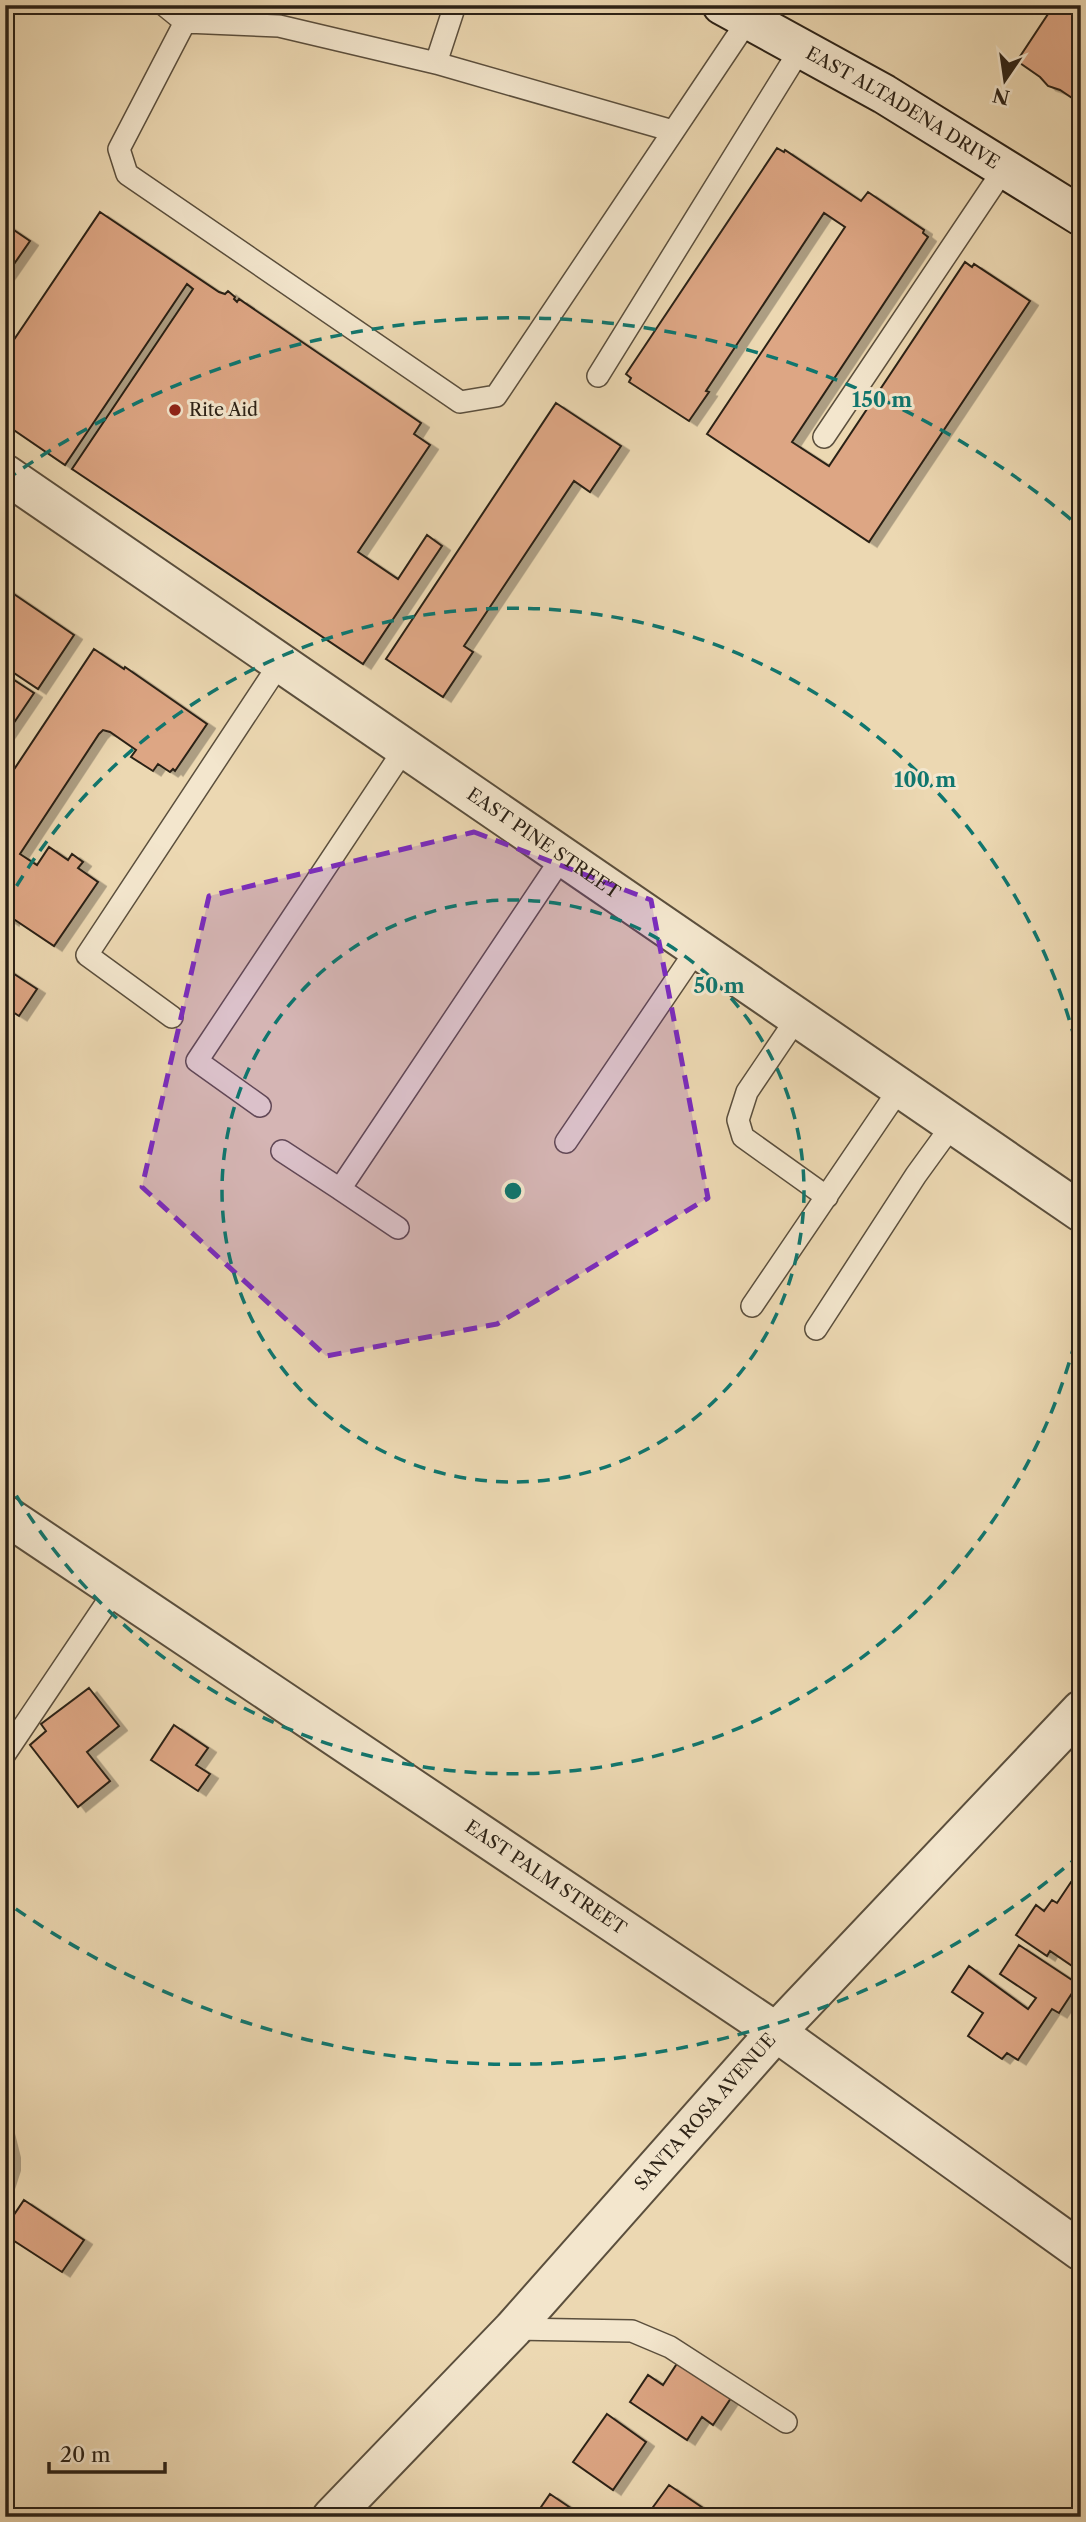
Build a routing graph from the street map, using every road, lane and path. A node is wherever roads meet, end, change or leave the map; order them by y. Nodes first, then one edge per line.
1 (164, 5) edge
2 (455, 5) edge
3 (735, 12) edge
4 (185, 22) junction
5 (801, 48) junction
6 (436, 63) junction
7 (673, 131) junction
8 (1004, 169) junction
9 (1081, 216) edge
10 (598, 376) dead end
11 (824, 437) dead end
12 (8, 483) edge
13 (280, 663) junction
14 (405, 748) junction
15 (563, 856) junction
16 (697, 949) junction
17 (172, 1017) dead end
18 (797, 1018) junction
19 (900, 1088) junction
20 (260, 1106) dead end
21 (953, 1124) junction
22 (566, 1142) dead end
23 (282, 1151) dead end
24 (340, 1189) junction
25 (827, 1197) junction
26 (1081, 1212) edge
27 (398, 1228) dead end
28 (752, 1306) dead end
29 (816, 1329) dead end
30 (5, 1515) edge
31 (116, 1589) junction
32 (1081, 1710) edge
33 (5, 1754) edge
34 (776, 2032) junction
35 (1081, 2251) edge
36 (513, 2329) junction
37 (786, 2421) dead end
38 (332, 2517) edge

1 - 4 lane
2 - 6 lane
3 - 5 street, EAST ALTADENA DRIVE
3 - 7 lane
4 - 6 lane
4 - 7 lane
5 - 8 street, EAST ALTADENA DRIVE
5 - 10 lane
6 - 7 lane
8 - 9 street, EAST ALTADENA DRIVE
8 - 11 lane
12 - 13 street, EAST PINE STREET
13 - 14 street, EAST PINE STREET
13 - 17 lane
14 - 15 street, EAST PINE STREET
14 - 20 lane
15 - 16 street, EAST PINE STREET
15 - 24 lane
16 - 18 street, EAST PINE STREET
16 - 22 lane
18 - 19 street, EAST PINE STREET
18 - 25 lane
19 - 21 street, EAST PINE STREET
19 - 25 lane
21 - 26 street, EAST PINE STREET
21 - 29 lane
23 - 24 lane
24 - 27 lane
25 - 28 lane
30 - 31 street, EAST PALM STREET
31 - 33 lane
31 - 34 street, EAST PALM STREET
32 - 34 street, SANTA ROSA AVENUE
34 - 35 street, EAST PALM STREET
34 - 36 street, SANTA ROSA AVENUE
36 - 37 lane
36 - 38 street, SANTA ROSA AVENUE

